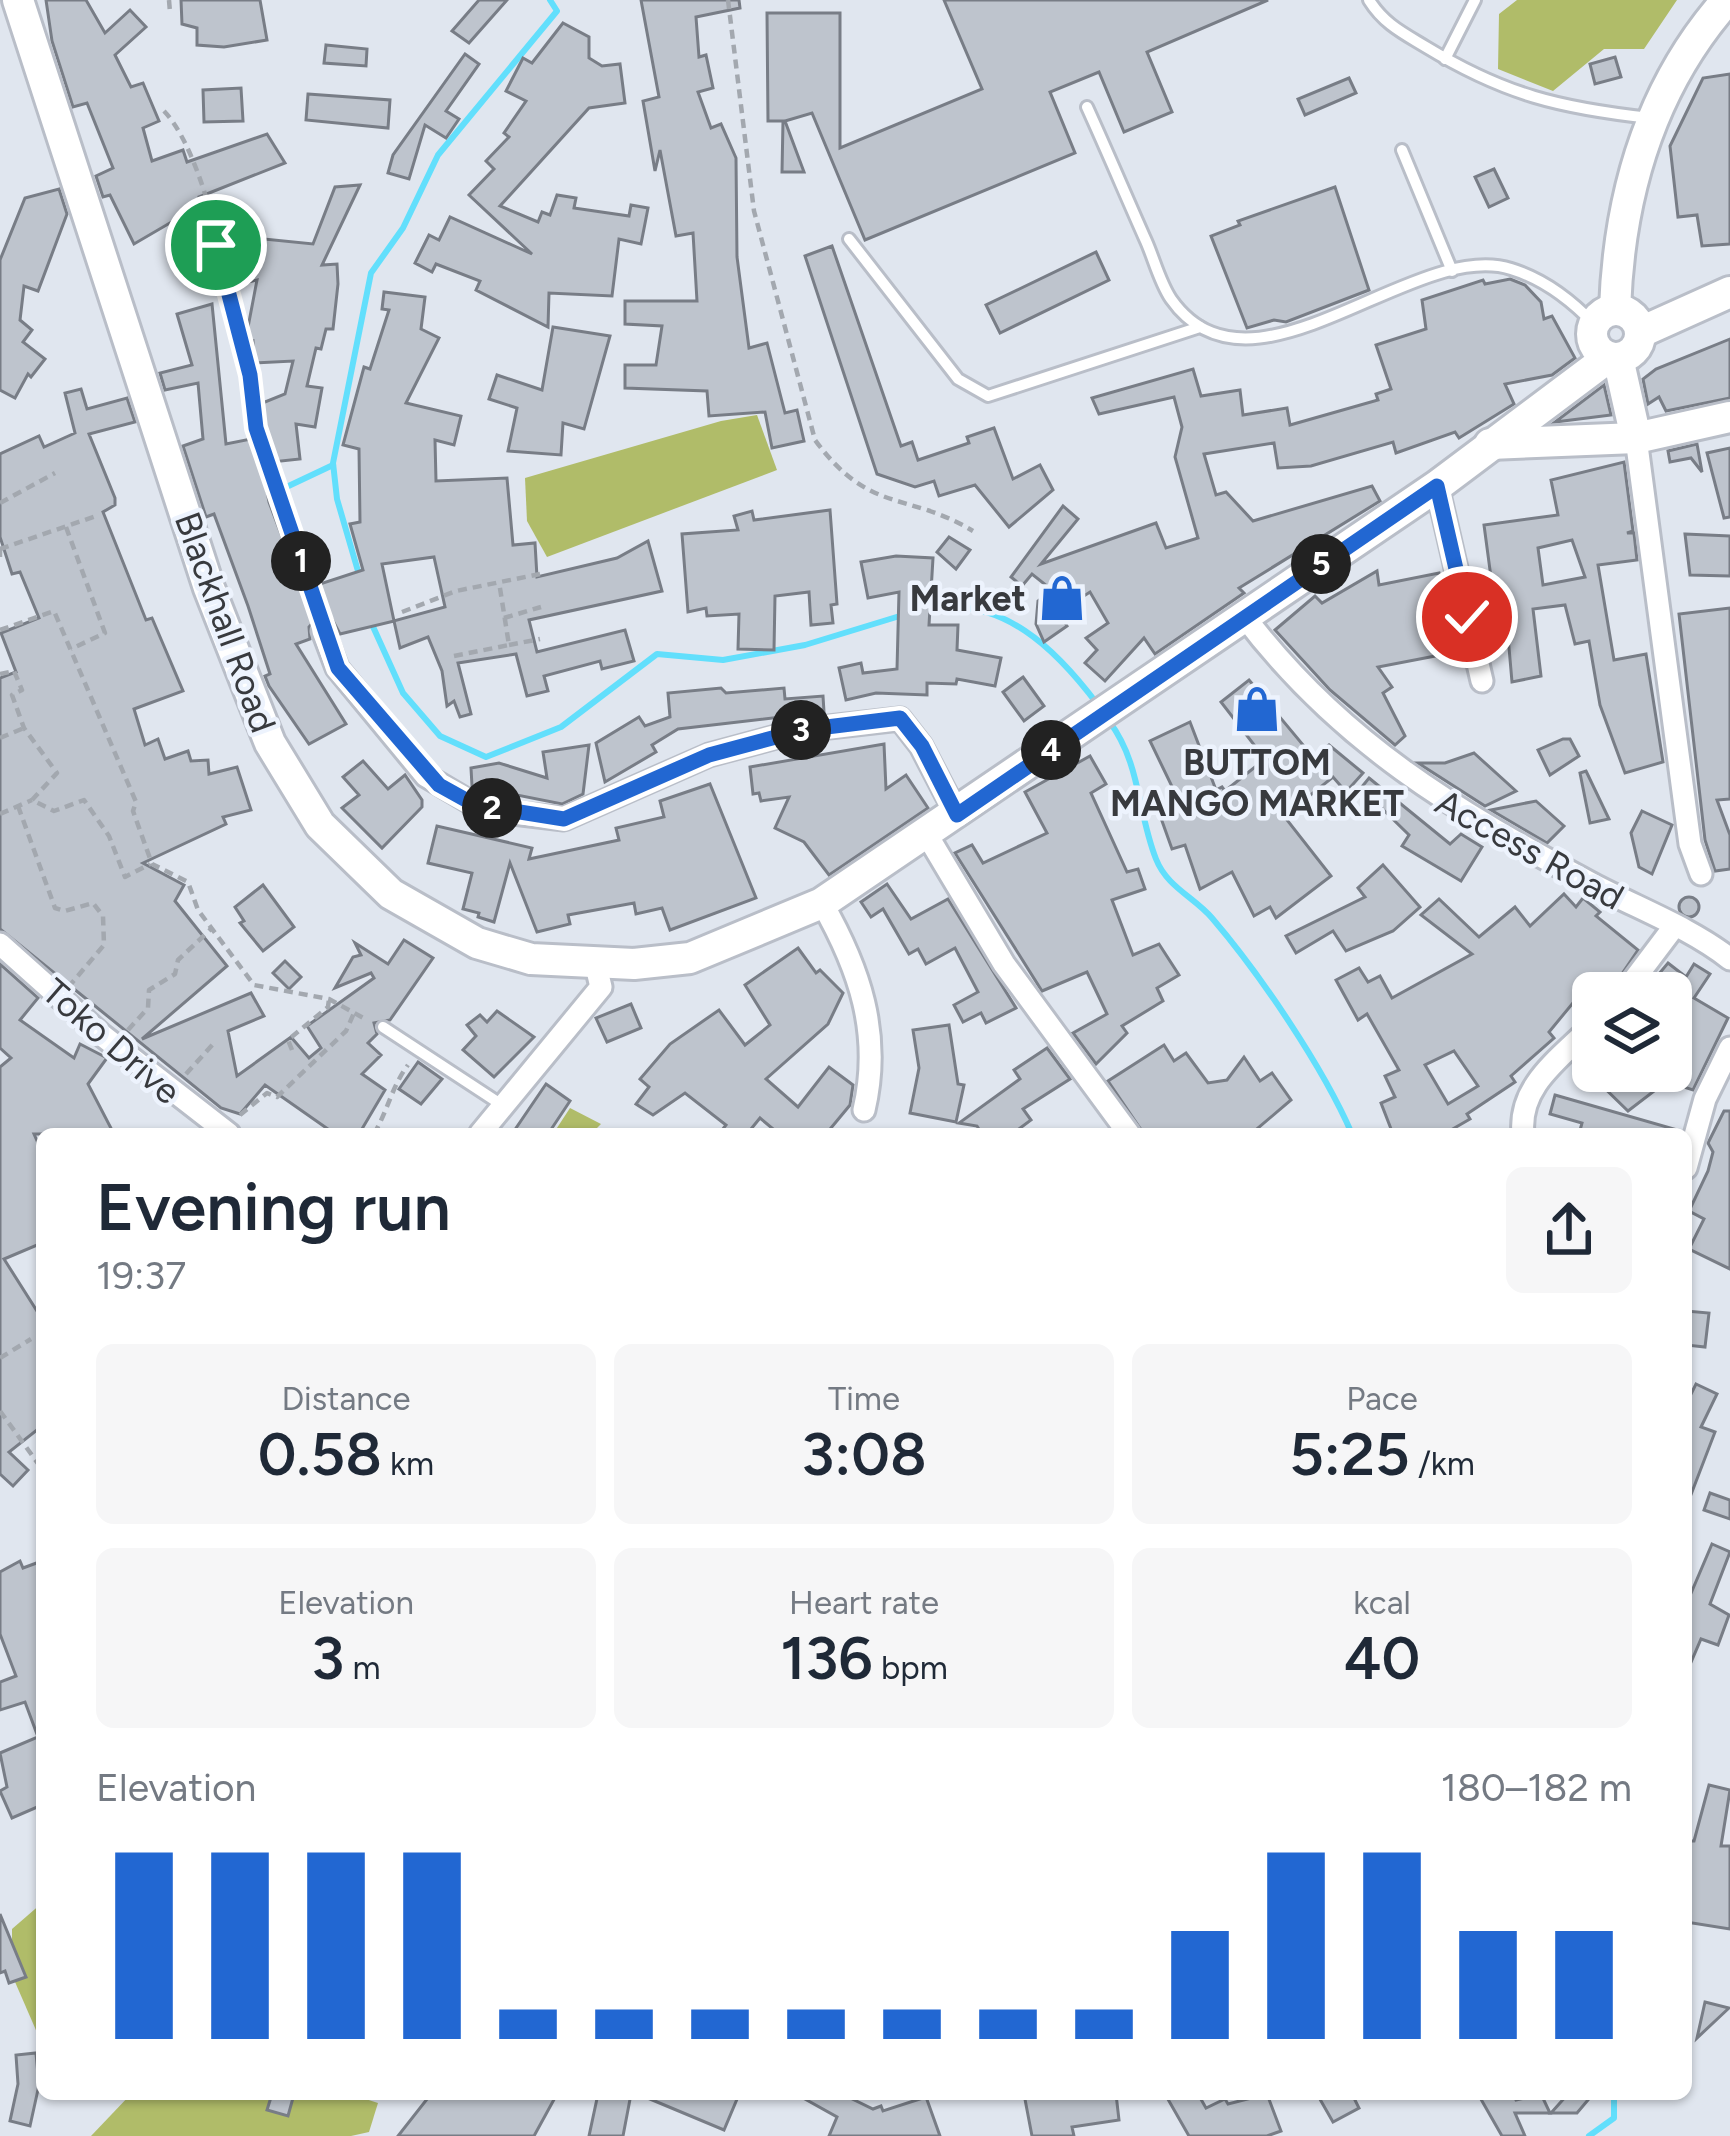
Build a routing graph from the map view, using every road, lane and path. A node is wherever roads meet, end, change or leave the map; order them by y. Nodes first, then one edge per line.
1 (15, 0) edge
2 (169, 0) edge
3 (728, 0) edge
4 (1369, 0) edge
5 (1474, 0) edge
6 (1727, 0) edge
7 (0, 5) edge
8 (170, 12) dead end
9 (1445, 59) junction
10 (1087, 106) dead end
11 (164, 110) dead end
12 (1651, 118) junction
13 (1402, 150) dead end
14 (849, 239) dead end
15 (1453, 271) junction
16 (1730, 292) edge
17 (1604, 317) junction
18 (1200, 326) junction
19 (1641, 332) junction
20 (1614, 357) junction
21 (1730, 417) edge
22 (1636, 439) junction
23 (1490, 444) junction
24 (55, 472) dead end
25 (1437, 486) junction
26 (0, 503) edge
27 (99, 515) dead end
28 (66, 527) junction
29 (973, 531) dead end
30 (0, 549) edge
31 (0, 559) edge
32 (540, 574) dead end
33 (499, 582) junction
34 (541, 607) dead end
35 (402, 612) dead end
36 (1244, 616) junction
37 (504, 618) junction
38 (0, 630) edge
39 (322, 631) joint
40 (540, 639) dead end
41 (509, 645) junction
42 (70, 650) junction
43 (454, 656) dead end
44 (0, 674) edge
45 (1482, 680) dead end
46 (24, 728) junction
47 (0, 738) edge
48 (32, 800) junction
49 (18, 806) junction
50 (0, 814) edge
51 (957, 815) junction
52 (927, 835) junction
53 (152, 864) junction
54 (1701, 874) dead end
55 (821, 903) junction
56 (1673, 928) junction
57 (212, 929) junction
58 (0, 944) edge
59 (1725, 947) edge
60 (595, 962) junction
61 (1640, 972) edge
62 (61, 998) junction
63 (329, 999) junction
64 (354, 1013) junction
65 (383, 1027) joint
66 (215, 1042) dead end
67 (115, 1046) junction
68 (1572, 1046) edge
69 (1730, 1048) edge
70 (292, 1050) dead end
71 (418, 1051) junction
72 (170, 1092) junction
73 (502, 1105) junction
74 (864, 1110) dead end
75 (220, 1128) edge
76 (230, 1128) edge
77 (377, 1128) edge
78 (485, 1128) edge
79 (1125, 1128) edge
80 (1522, 1128) edge
81 (1692, 1146) edge
82 (31, 1339) dead end
83 (0, 1358) edge
84 (0, 1411) edge
85 (36, 1461) edge

1 - 7 lane
1 - 60 main road, Blackhall Road
2 - 8 path
3 - 29 path
4 - 9 lane
5 - 9 lane
6 - 12 main road
9 - 12 lane
10 - 18 lane
11 - 39 path
12 - 17 main road
13 - 15 lane
14 - 18 lane
15 - 17 lane
15 - 18 lane
16 - 19 main road
17 - 19 main road
17 - 20 main road
19 - 20 main road
20 - 22 main road
20 - 23 main road, Blackhall Road
21 - 22 main road
22 - 23 main road
22 - 54 street
23 - 25 main road, Blackhall Road
24 - 26 path
25 - 36 main road, Blackhall Road
25 - 45 street
27 - 28 path
28 - 30 path
28 - 42 path
30 - 31 path
32 - 33 path
33 - 35 path
33 - 37 path
34 - 37 path
36 - 51 main road, Blackhall Road
36 - 56 street, Access Road
37 - 41 path
38 - 42 path
39 - 51 street
40 - 41 path
41 - 43 path
42 - 53 path
44 - 46 path
46 - 47 path
46 - 48 path
48 - 49 path
48 - 53 path
49 - 50 path
49 - 62 path
51 - 52 main road, Blackhall Road
52 - 55 main road, Blackhall Road
52 - 79 street
53 - 57 path
55 - 60 main road, Blackhall Road
55 - 74 street
56 - 59 street, Access Road
56 - 61 street
57 - 63 path
57 - 67 path
58 - 62 street, Toko Drive
60 - 73 street
62 - 67 street, Toko Drive
63 - 64 path
63 - 70 path
64 - 65 path
64 - 76 path
65 - 71 lane
66 - 72 path
67 - 72 street, Toko Drive
68 - 80 street
69 - 81 street
71 - 73 lane
71 - 77 path
72 - 75 street, Toko Drive
73 - 78 street
82 - 83 path
84 - 85 path

